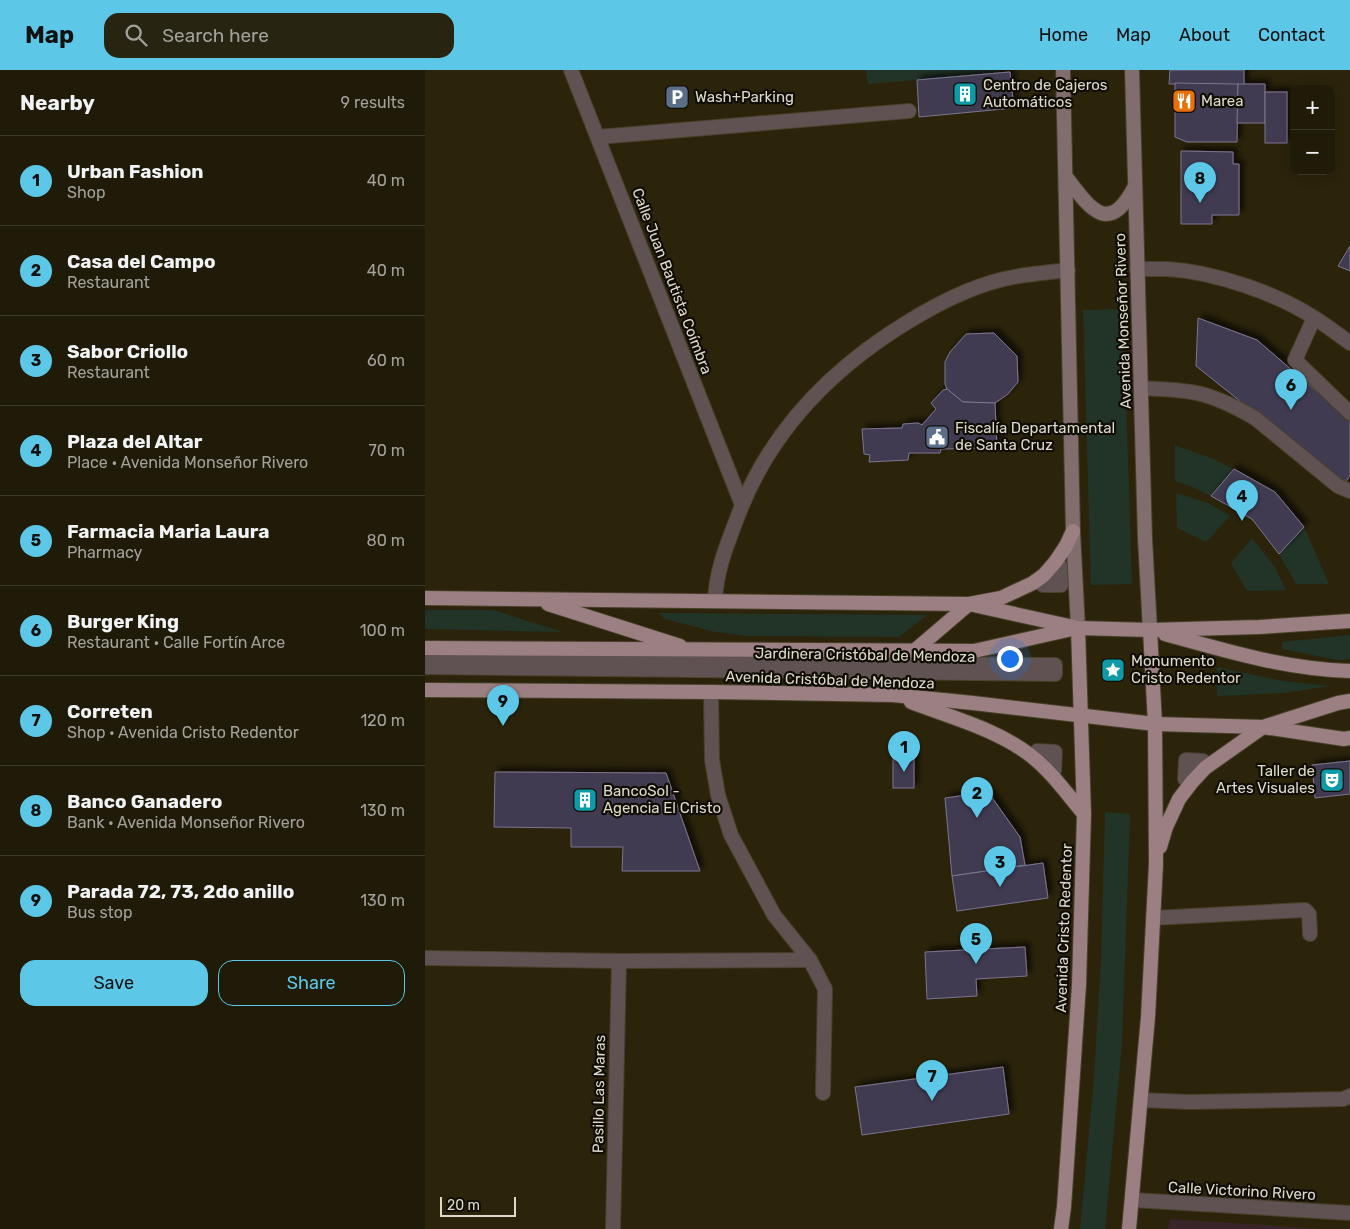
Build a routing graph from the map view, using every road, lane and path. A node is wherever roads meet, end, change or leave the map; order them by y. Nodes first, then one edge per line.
1 (571, 70) edge
2 (1063, 70) edge
3 (1132, 70) edge
4 (909, 111) dead end
5 (598, 137) junction
6 (1066, 178) junction
7 (1135, 186) junction
8 (1068, 270) junction
9 (1137, 270) junction
10 (1315, 318) junction
11 (1350, 343) edge
12 (1141, 388) junction
13 (1350, 413) edge
14 (1350, 491) edge
15 (742, 505) junction
16 (1073, 530) junction
17 (425, 598) edge
18 (534, 599) junction
19 (715, 601) junction
20 (969, 604) junction
21 (1350, 621) edge
22 (1078, 628) junction
23 (1150, 630) junction
24 (425, 648) edge
25 (692, 650) junction
26 (914, 651) junction
27 (425, 658) edge
28 (425, 666) edge
29 (1350, 671) edge
30 (425, 690) edge
31 (711, 692) junction
32 (893, 695) junction
33 (1350, 701) edge
34 (1081, 716) junction
35 (1155, 724) junction
36 (1263, 727) junction
37 (1350, 738) edge
38 (1084, 814) junction
39 (1156, 864) junction
40 (1153, 918) junction
41 (1310, 934) dead end
42 (425, 958) edge
43 (810, 960) junction
44 (619, 961) junction
45 (823, 1093) dead end
46 (1350, 1096) edge
47 (1141, 1100) junction
48 (1133, 1200) junction
49 (1350, 1214) edge
50 (613, 1229) edge
51 (1061, 1229) edge
52 (1129, 1229) edge

1 - 5 street, Calle Juan Bautista Coímbra
2 - 6 main road
3 - 7 main road, Avenida Monseñor Rivero
4 - 5 street
5 - 15 street, Calle Juan Bautista Coímbra
6 - 7 main road
6 - 8 main road
7 - 9 main road, Avenida Monseñor Rivero
8 - 15 street
8 - 16 main road
9 - 10 street
9 - 12 main road, Avenida Monseñor Rivero
10 - 11 street
10 - 13 street
12 - 14 street
12 - 23 main road, Avenida Monseñor Rivero
15 - 19 street
16 - 20 main road
16 - 22 main road
17 - 18 main road, Avenida Cristóbal de Mendoza
18 - 19 main road, Avenida Cristóbal de Mendoza
18 - 25 main road
19 - 20 main road, Avenida Cristóbal de Mendoza
20 - 22 main road, Avenida Cristóbal de Mendoza
20 - 26 main road
21 - 23 main road, Avenida Cristóbal de Mendoza
22 - 23 main road, Avenida Cristóbal de Mendoza
22 - 26 main road, Avenida Cristóbal de Mendoza
22 - 34 main road, Avenida Cristo Redentor
23 - 29 main road, Avenida Cristóbal de Mendoza
23 - 35 main road
24 - 25 main road, Avenida Cristóbal de Mendoza
25 - 26 main road, Avenida Cristóbal de Mendoza
27 - 28 street, Jardinera Cristóbal de Mendoza
30 - 31 main road, Avenida Cristóbal de Mendoza
31 - 32 main road, Avenida Cristóbal de Mendoza
31 - 43 street
32 - 34 main road, Avenida Cristóbal de Mendoza
32 - 38 main road
33 - 36 main road, Avenida Cristóbal de Mendoza
34 - 35 main road, Avenida Cristóbal de Mendoza
34 - 38 main road, Avenida Cristo Redentor
35 - 36 main road, Avenida Cristóbal de Mendoza
35 - 39 main road
36 - 37 main road, Avenida Cristóbal de Mendoza
36 - 39 main road
38 - 51 main road, Avenida Cristo Redentor
39 - 40 main road
40 - 41 street
40 - 47 main road
42 - 44 street
43 - 44 street
43 - 45 street
44 - 50 street, Pasillo Las Maras
46 - 47 street
47 - 48 main road
48 - 49 street, Calle Victorino Rivero
48 - 52 main road

